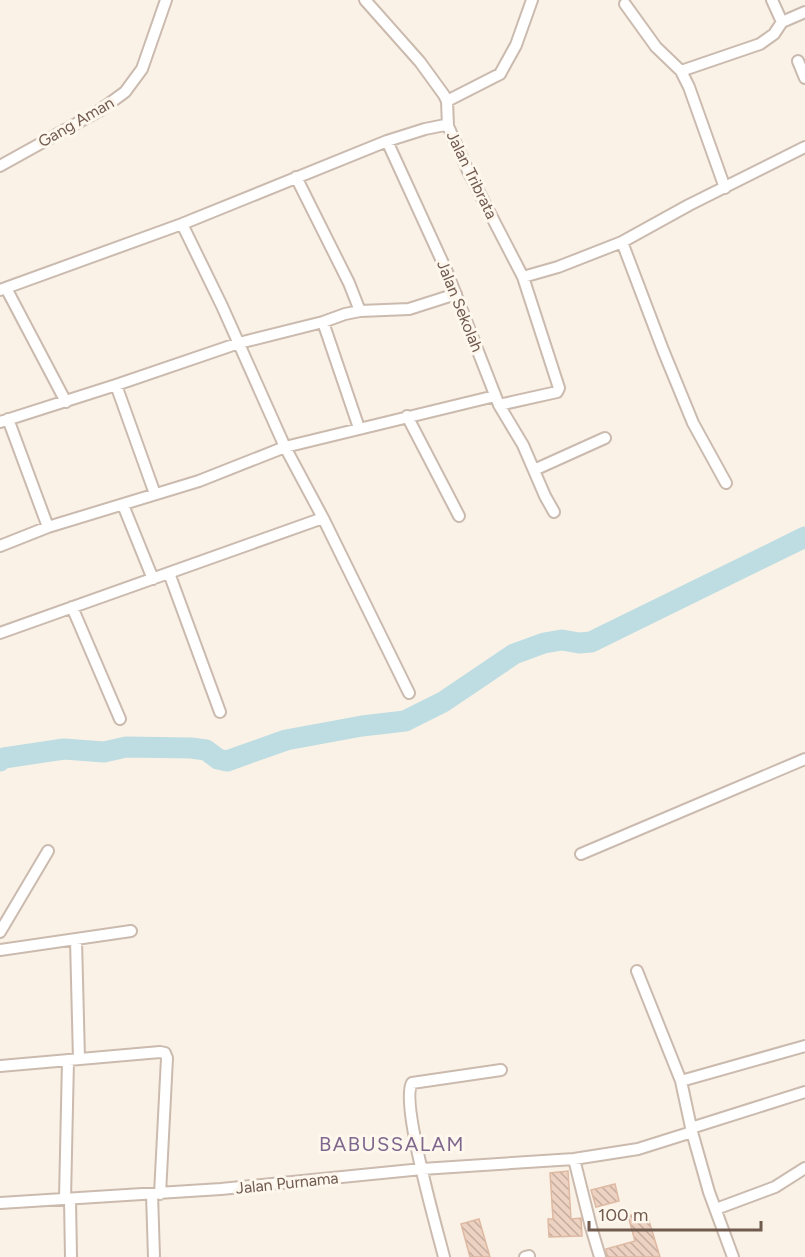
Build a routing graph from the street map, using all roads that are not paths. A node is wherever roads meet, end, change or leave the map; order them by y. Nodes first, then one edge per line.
1 (166, 0) edge
2 (364, 0) edge
3 (532, 0) edge
4 (772, 0) edge
5 (625, 4) dead end
6 (805, 12) edge
7 (782, 22) junction
8 (798, 61) dead end
9 (681, 71) junction
10 (805, 78) edge
11 (447, 101) junction
12 (448, 126) junction
13 (387, 141) junction
14 (805, 147) edge
15 (0, 166) edge
16 (296, 177) junction
17 (725, 188) junction
18 (182, 224) junction
19 (622, 242) junction
20 (523, 278) junction
21 (3, 289) edge
22 (456, 294) junction
23 (360, 311) junction
24 (323, 322) junction
25 (239, 343) junction
26 (116, 386) junction
27 (497, 400) junction
28 (66, 402) junction
29 (407, 416) junction
30 (4, 421) edge
31 (359, 428) junction
32 (605, 438) dead end
33 (285, 447) junction
34 (534, 470) junction
35 (726, 483) dead end
36 (155, 494) junction
37 (123, 505) junction
38 (554, 512) dead end
39 (459, 516) dead end
40 (323, 518) junction
41 (48, 527) junction
42 (0, 546) edge
43 (169, 573) junction
44 (153, 579) junction
45 (72, 607) junction
46 (0, 633) edge
47 (409, 693) dead end
48 (220, 712) dead end
49 (120, 719) dead end
50 (805, 759) edge
51 (48, 851) dead end
52 (580, 854) dead end
53 (131, 931) dead end
54 (0, 932) edge
55 (76, 940) junction
56 (0, 950) edge
57 (636, 971) dead end
58 (805, 1046) edge
59 (73, 1060) junction
60 (0, 1066) edge
61 (501, 1070) dead end
62 (681, 1081) junction
63 (805, 1092) edge
64 (691, 1130) junction
65 (574, 1159) junction
66 (805, 1168) edge
67 (422, 1169) junction
68 (156, 1194) junction
69 (68, 1199) junction
70 (0, 1203) edge
71 (716, 1209) junction
72 (71, 1257) edge
73 (154, 1257) edge
74 (444, 1257) edge
75 (600, 1257) edge
76 (733, 1257) edge

1 - 15 street, Gang Aman
2 - 11 street
3 - 11 street
4 - 7 street
5 - 9 street
6 - 7 street
7 - 9 street
8 - 10 street
9 - 17 street
11 - 12 street
12 - 13 street, Jalan Tribrata
12 - 20 street, Jalan Tribrata
13 - 16 street, Jalan Tribrata
13 - 22 street, Jalan Sekolah
14 - 17 street
16 - 18 street, Jalan Tribrata
16 - 23 street
17 - 19 street
18 - 21 street, Jalan Tribrata
18 - 25 street
19 - 20 street
19 - 35 street
20 - 27 street, Jalan Tribrata
21 - 28 street
22 - 23 street
22 - 27 street, Jalan Sekolah
23 - 24 street
24 - 25 street
24 - 31 street
25 - 26 street
25 - 33 street
26 - 28 street
26 - 36 street
27 - 29 street
27 - 34 street, Jalan Sekolah
28 - 30 street
29 - 31 street
29 - 39 street
30 - 41 street
31 - 33 street
32 - 34 street
33 - 36 street
33 - 40 street
34 - 38 street, Jalan Sekolah
36 - 37 street
37 - 41 street
37 - 44 street
40 - 43 street
40 - 47 street
41 - 42 street
43 - 44 street
43 - 48 street
44 - 45 street
45 - 46 street
45 - 49 street
50 - 52 street
51 - 54 street
53 - 55 street
55 - 56 street
55 - 59 street
57 - 62 street
58 - 62 street
59 - 60 street
59 - 68 street
59 - 69 street
61 - 67 street
62 - 64 street
63 - 64 street, Jalan Purnama
64 - 65 street, Jalan Purnama
64 - 71 street
65 - 67 street, Jalan Purnama
65 - 75 street
66 - 71 street
67 - 68 street, Jalan Purnama
67 - 74 street
68 - 69 street, Jalan Purnama
68 - 73 street
69 - 70 street, Jalan Purnama
69 - 72 street
71 - 76 street

